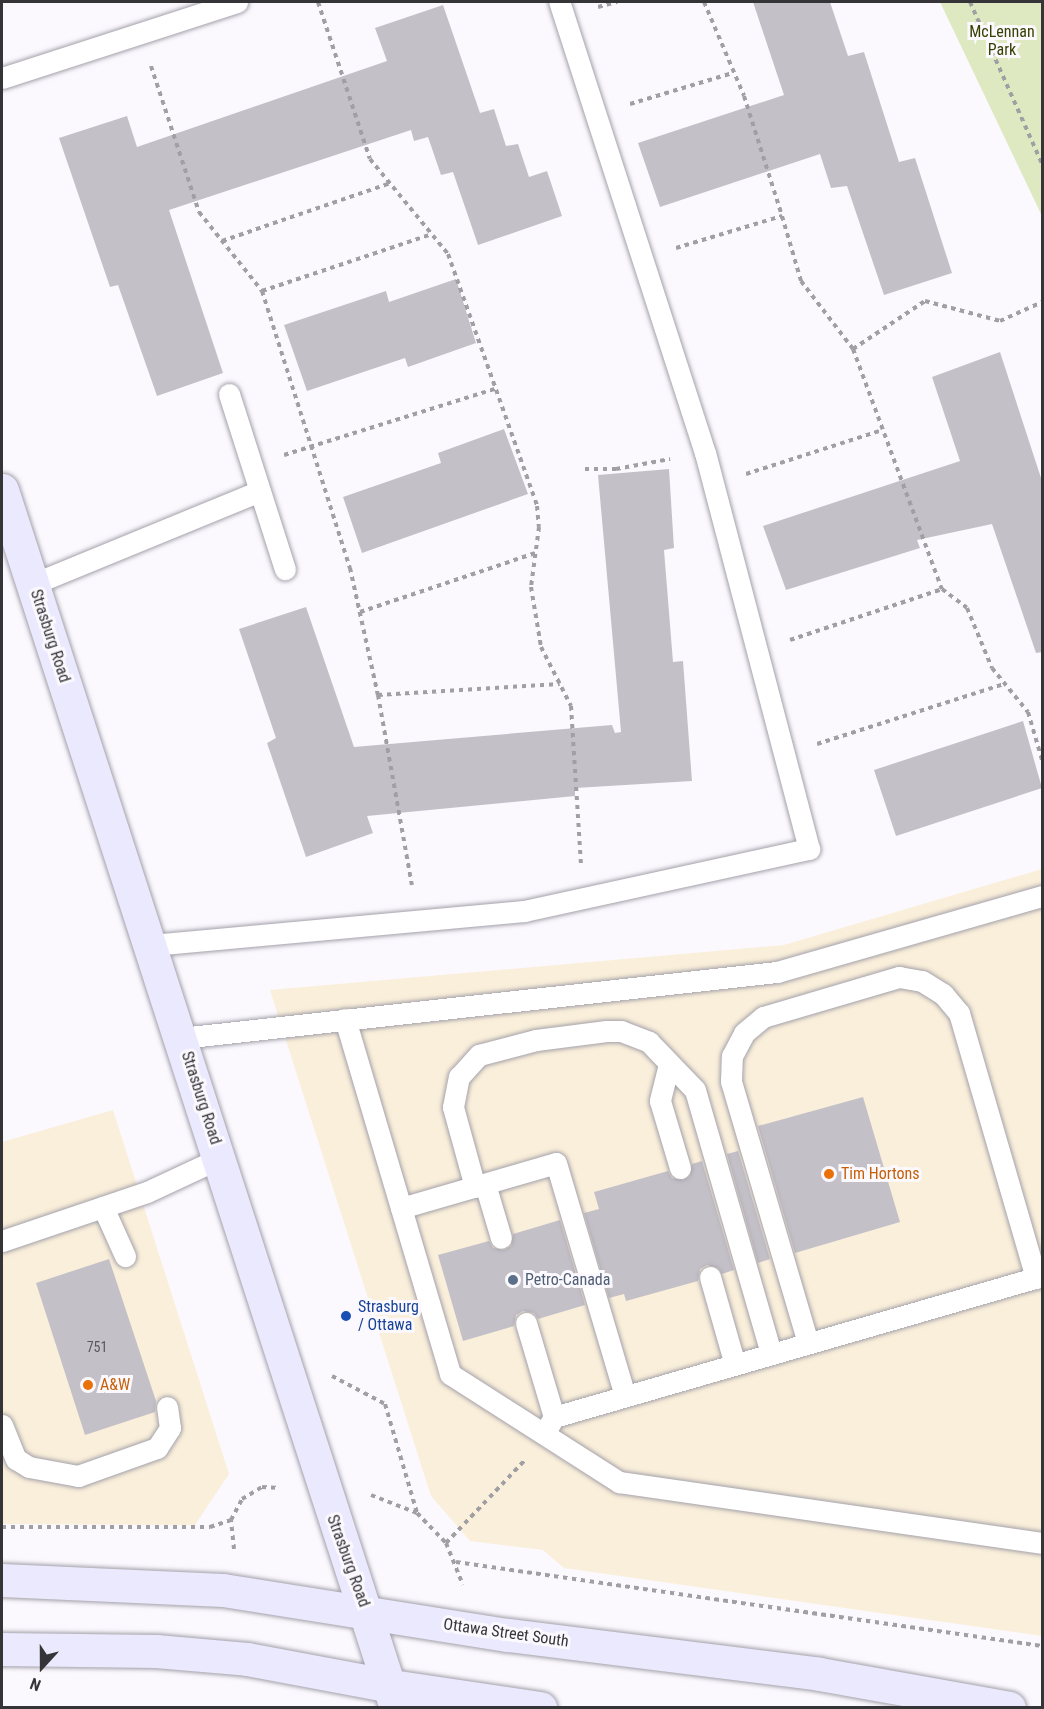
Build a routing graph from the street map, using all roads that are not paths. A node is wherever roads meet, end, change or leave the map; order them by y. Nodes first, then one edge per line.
1 (237, 2) edge
2 (559, 2) edge
3 (2, 78) edge
4 (230, 394) dead end
5 (2, 490) edge
6 (260, 491) junction
7 (285, 569) dead end
8 (33, 584) junction
9 (1042, 896) edge
10 (151, 945) junction
11 (345, 1019) junction
12 (181, 1038) junction
13 (669, 1064) junction
14 (220, 1158) junction
15 (680, 1168) dead end
16 (480, 1186) junction
17 (103, 1207) junction
18 (401, 1208) junction
19 (501, 1238) dead end
20 (2, 1241) edge
21 (125, 1256) dead end
22 (711, 1277) dead end
23 (1039, 1277) edge
24 (526, 1323) dead end
25 (808, 1344) junction
26 (771, 1354) junction
27 (735, 1365) junction
28 (625, 1396) junction
29 (167, 1407) dead end
30 (2, 1425) edge
31 (549, 1425) junction
32 (1042, 1542) edge
33 (2, 1580) edge
34 (366, 1613) junction
35 (2, 1648) edge
36 (393, 1697) edge
37 (540, 1707) edge
38 (1010, 1707) edge

1 - 3 lane
2 - 10 lane
4 - 6 lane
5 - 8 main road, Strasburg Road
6 - 7 lane
6 - 8 lane
8 - 10 main road, Strasburg Road
9 - 11 lane
10 - 12 main road, Strasburg Road
11 - 12 lane
11 - 18 lane
12 - 14 main road, Strasburg Road
13 - 15 lane
13 - 16 lane
13 - 26 lane
14 - 17 lane
14 - 34 main road, Strasburg Road
16 - 18 lane
16 - 19 lane
16 - 28 lane
17 - 20 lane
17 - 21 lane
18 - 31 lane
22 - 27 lane
23 - 25 lane
23 - 25 lane
24 - 31 lane
25 - 26 lane
26 - 27 lane
27 - 28 lane
28 - 31 lane
29 - 30 lane
31 - 32 lane
33 - 34 main road, Ottawa Street South
34 - 36 main road, Strasburg Road
34 - 38 main road, Ottawa Street South
35 - 36 main road
36 - 37 main road

